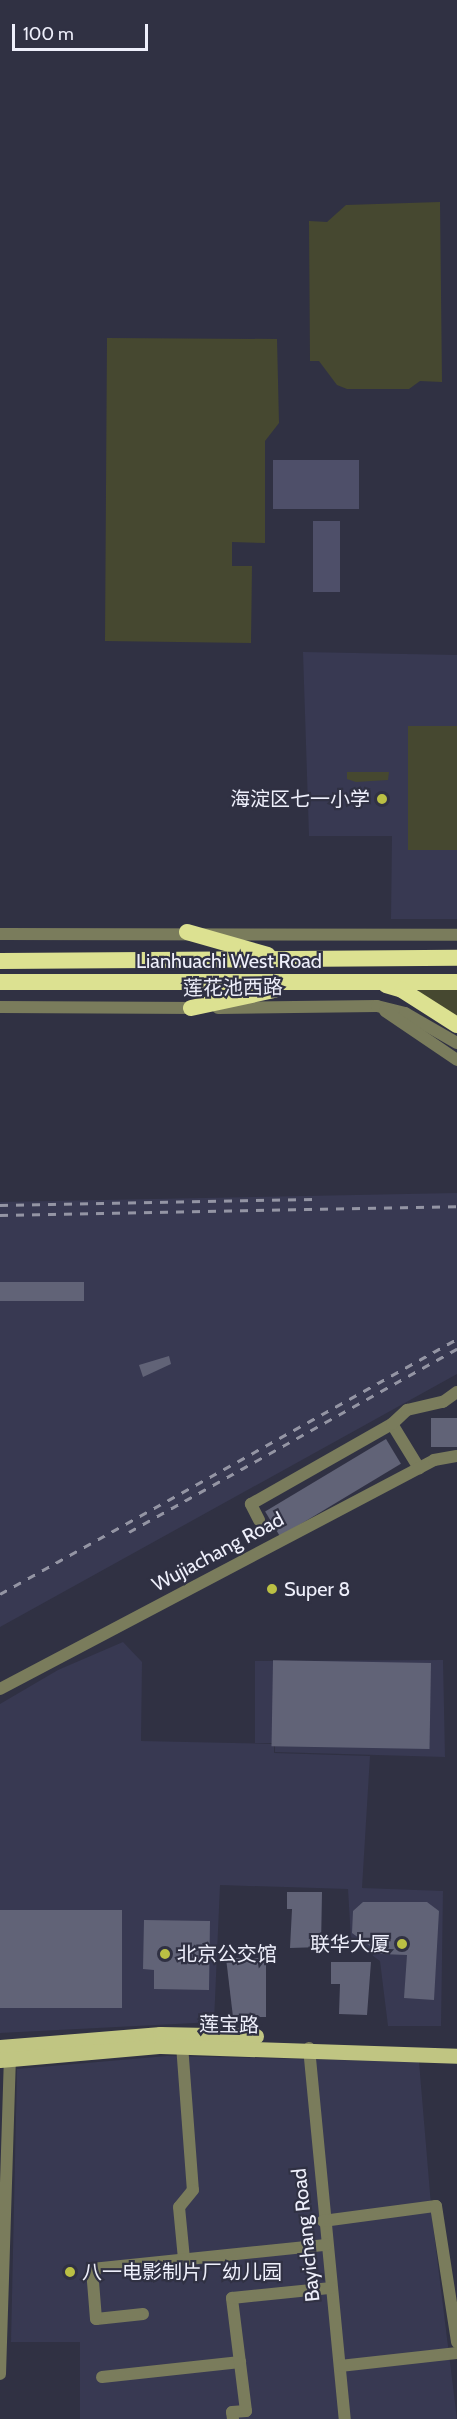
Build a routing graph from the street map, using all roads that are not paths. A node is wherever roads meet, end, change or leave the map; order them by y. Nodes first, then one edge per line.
1 (187, 932) junction
2 (0, 934) edge
3 (457, 935) edge
4 (457, 958) edge
5 (286, 960) junction
6 (0, 961) edge
7 (374, 981) junction
8 (0, 982) edge
9 (457, 982) edge
10 (307, 983) junction
11 (377, 1006) junction
12 (0, 1007) edge
13 (191, 1008) junction
14 (457, 1025) edge
15 (457, 1043) edge
16 (457, 1060) edge
17 (457, 1392) edge
18 (392, 1425) junction
19 (457, 1456) edge
20 (419, 1468) junction
21 (259, 1520) dead end
22 (0, 1689) edge
23 (182, 2045) junction
24 (457, 2046) edge
25 (309, 2048) junction
26 (3, 2055) edge
27 (457, 2056) edge
28 (323, 2221) junction
29 (326, 2245) junction
30 (184, 2259) junction
31 (331, 2288) junction
32 (143, 2314) dead end
33 (457, 2342) edge
34 (457, 2353) edge
35 (240, 2362) junction
36 (340, 2366) junction
37 (0, 2374) edge
38 (102, 2377) dead end
39 (233, 2419) edge
40 (345, 2419) edge

1 - 2 street
1 - 3 street
1 - 5 highway
4 - 5 highway, Lianhuachi West Road
5 - 6 highway, Lianhuachi West Road
7 - 9 highway, Lianhuachi West Road
7 - 10 highway, Lianhuachi West Road
7 - 14 highway
8 - 10 highway, Lianhuachi West Road
10 - 13 highway
11 - 13 street, 莲花池西路
11 - 15 street, 莲花池西路
11 - 16 street
12 - 13 street, 莲花池西路
17 - 18 street
18 - 20 street
18 - 21 street
19 - 20 street, Wujiachang Road
20 - 22 street, Wujiachang Road
23 - 25 main road, 莲宝路
23 - 26 main road, 莲宝路
23 - 30 street
24 - 26 main road, 莲宝路
25 - 27 main road, 莲宝路
25 - 28 street, Bayichang Road
26 - 37 street
28 - 29 street, Bayichang Road
28 - 33 street
29 - 30 street
29 - 31 street, Bayichang Road
30 - 32 street
31 - 35 street
31 - 36 street, Bayichang Road
34 - 36 street
35 - 38 street
35 - 39 street
36 - 40 street, Bayichang Road

